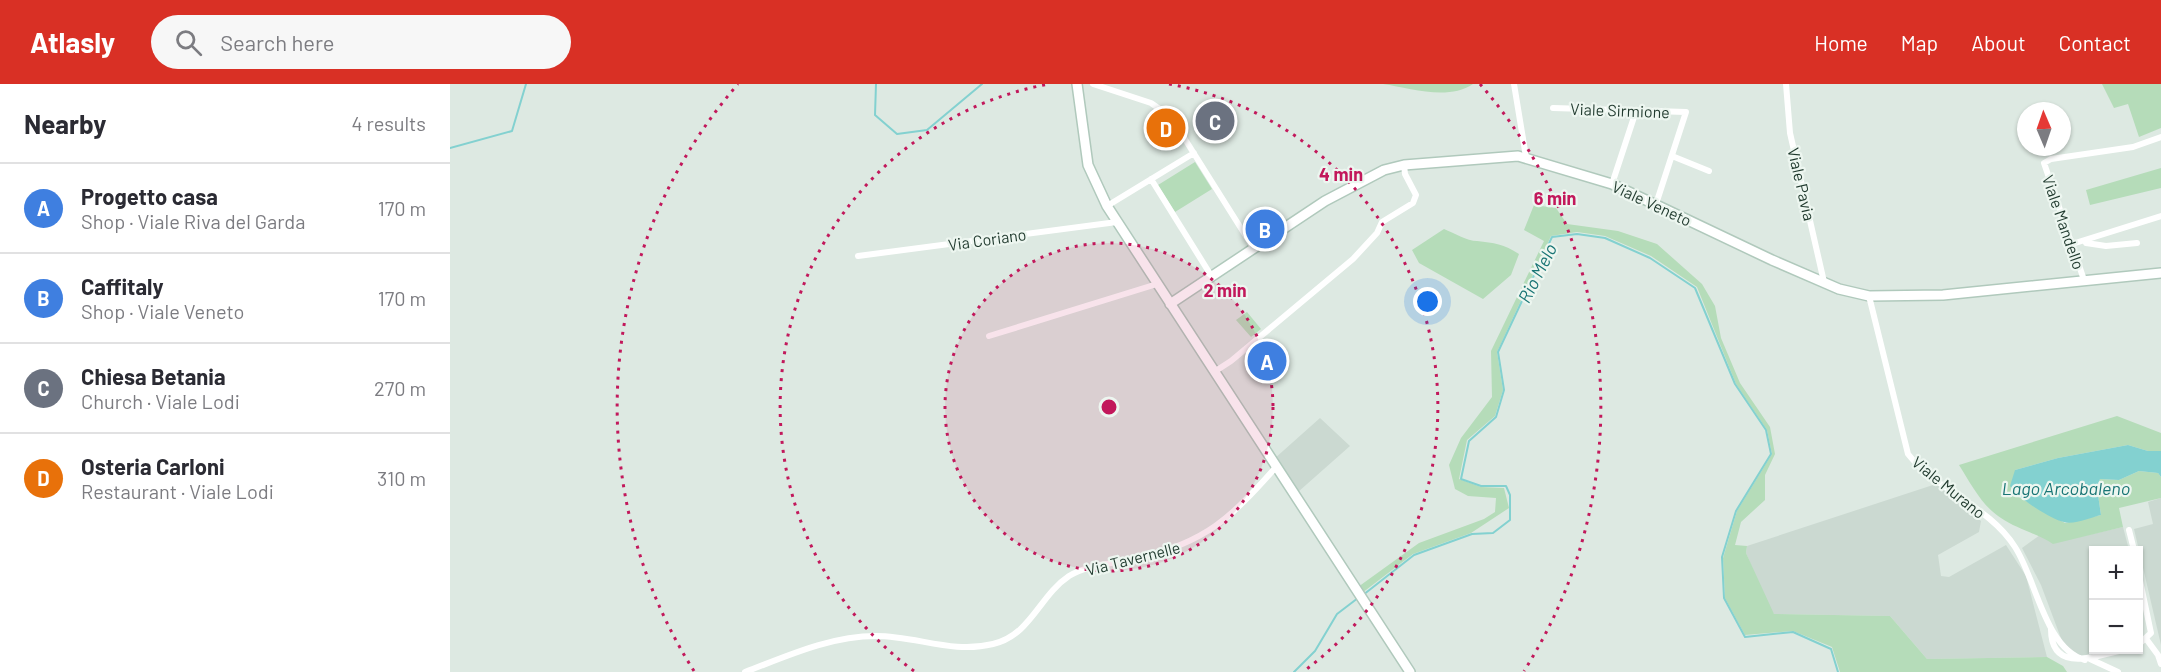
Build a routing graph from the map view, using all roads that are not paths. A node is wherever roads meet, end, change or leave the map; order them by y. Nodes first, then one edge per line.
1 (1077, 84) edge
2 (1093, 84) edge
3 (1514, 84) edge
4 (1786, 84) edge
5 (1553, 108) dead end
6 (1636, 111) junction
7 (2161, 137) edge
8 (1194, 153) junction
9 (1672, 156) junction
10 (1526, 157) junction
11 (1404, 165) junction
12 (1709, 171) dead end
13 (1151, 179) junction
14 (1611, 184) junction
15 (1656, 204) junction
16 (1107, 206) junction
17 (2161, 216) edge
18 (1117, 222) junction
19 (2085, 240) junction
20 (2137, 243) dead end
21 (2072, 244) junction
22 (1254, 249) junction
23 (858, 256) dead end
24 (2161, 273) edge
25 (1212, 277) junction
26 (2084, 280) junction
27 (1824, 282) junction
28 (1157, 284) junction
29 (1869, 297) junction
30 (1170, 304) junction
31 (989, 336) dead end
32 (1214, 372) junction
33 (1276, 467) junction
34 (2128, 530) dead end
35 (2133, 546) edge
36 (2143, 588) edge
37 (2051, 629) junction
38 (2147, 640) junction
39 (2143, 642) edge
40 (2068, 651) junction
41 (2107, 654) edge
42 (2087, 659) junction
43 (2063, 660) junction
44 (2161, 664) edge
45 (745, 672) edge
46 (1410, 672) edge
47 (2118, 672) edge

1 - 16 main road
2 - 8 street
3 - 10 street
4 - 27 street, Viale Pavia
5 - 6 street, Viale Sirmione
6 - 9 street, Viale Sirmione
6 - 14 street
7 - 21 street, Viale Mandello
8 - 13 street
8 - 22 street
9 - 12 street
9 - 15 street
10 - 11 main road, Viale Veneto
10 - 14 main road, Viale Veneto
11 - 22 main road, Viale Veneto
11 - 32 street
13 - 16 street
13 - 25 street
14 - 15 main road, Viale Veneto
15 - 27 main road, Viale Veneto
16 - 18 main road
17 - 19 street
18 - 23 street, Via Coriano
18 - 28 main road
19 - 20 street
19 - 21 street
21 - 26 street, Viale Mandello
22 - 25 main road, Viale Veneto
24 - 26 main road, Viale Veneto
25 - 30 main road, Viale Veneto
26 - 29 main road, Viale Veneto
27 - 29 main road, Viale Veneto
28 - 30 main road
28 - 31 street
29 - 37 street, Viale Murano
30 - 32 main road
32 - 33 main road
33 - 45 street, Via Tavernelle
33 - 46 main road
34 - 35 street
36 - 38 street
37 - 40 street, Viale Murano
37 - 43 street, Viale Murano
38 - 39 street
38 - 44 street
40 - 42 street, Viale Murano
40 - 43 street
41 - 42 street, Viale Murano
42 - 43 street, Viale Murano
42 - 47 street, Viale Murano

